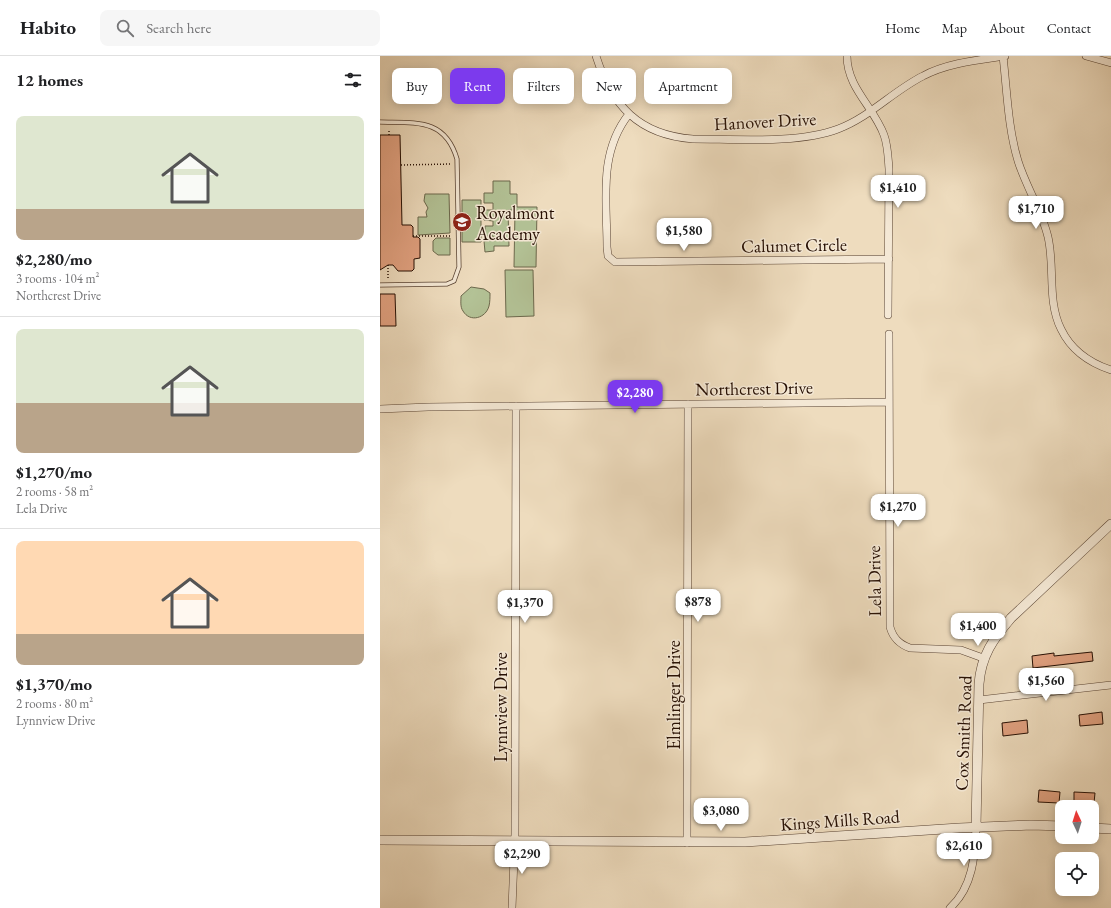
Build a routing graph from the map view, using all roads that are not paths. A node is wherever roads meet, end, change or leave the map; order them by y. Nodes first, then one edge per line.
1 (596, 56) edge
2 (847, 56) edge
3 (1004, 56) edge
4 (1086, 56) edge
5 (1111, 63) edge
6 (871, 111) junction
7 (629, 114) junction
8 (380, 122) edge
9 (889, 259) junction
10 (380, 285) edge
11 (888, 315) dead end
12 (889, 334) dead end
13 (1111, 370) edge
14 (889, 402) junction
15 (688, 404) junction
16 (516, 406) junction
17 (380, 409) edge
18 (1111, 524) edge
19 (983, 658) junction
20 (1111, 685) edge
21 (979, 700) junction
22 (1055, 826) edge
23 (976, 827) junction
24 (1099, 828) edge
25 (1111, 829) edge
26 (380, 840) edge
27 (514, 841) junction
28 (687, 843) junction
29 (953, 907) edge
30 (512, 908) edge

1 - 7 street, Hanover Drive
2 - 6 street
3 - 6 street, Hanover Drive
3 - 13 street
4 - 5 street
6 - 7 street, Hanover Drive
6 - 9 street
7 - 9 street, Calumet Circle
8 - 10 lane
9 - 11 street
12 - 14 street, Lela Drive
14 - 15 street, Northcrest Drive
14 - 19 street, Lela Drive
15 - 16 street, Northcrest Drive
15 - 28 street, Elmlinger Drive
16 - 17 street, Northcrest Drive
16 - 27 street, Lynnview Drive
18 - 19 street, Cox Smith Road
19 - 21 street, Cox Smith Road
20 - 21 street
21 - 23 street, Cox Smith Road
22 - 23 street, Kings Mills Road
23 - 28 street, Kings Mills Road
23 - 29 street
24 - 25 street
26 - 27 street, Kings Mills Road
27 - 28 street, Kings Mills Road
27 - 30 street, Lynnview Drive

